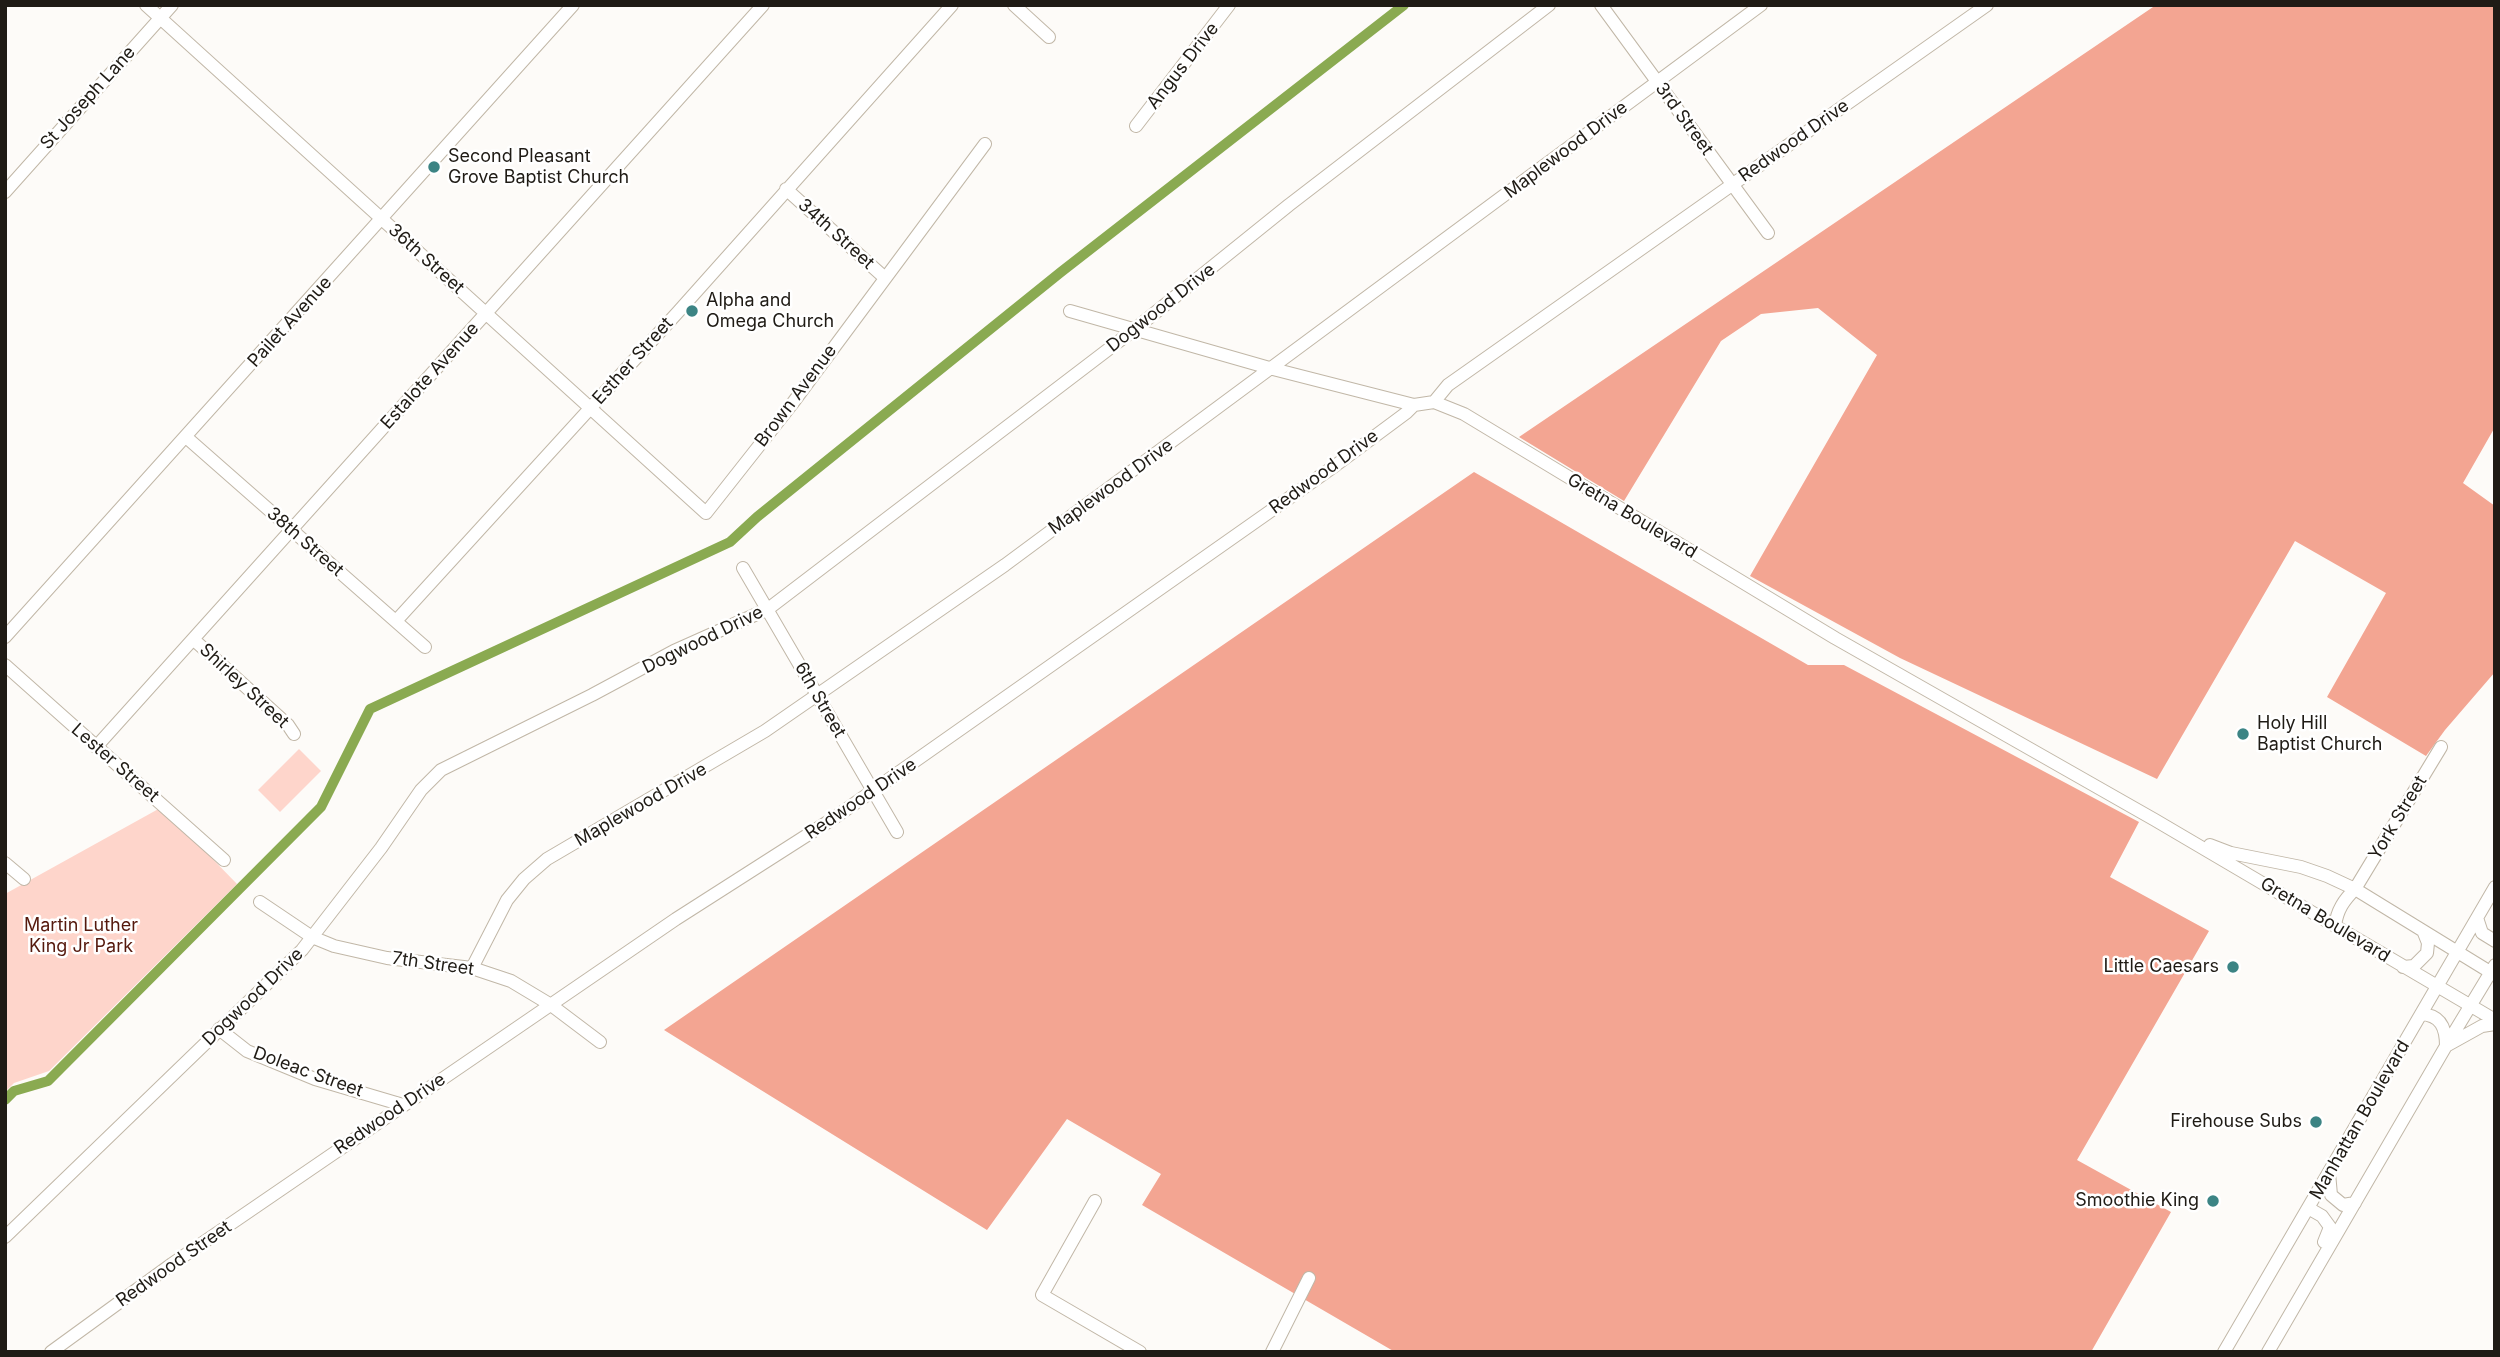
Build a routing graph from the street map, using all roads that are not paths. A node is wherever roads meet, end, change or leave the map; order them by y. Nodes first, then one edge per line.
1 (146, 5) edge
2 (172, 5) edge
3 (573, 5) edge
4 (763, 5) edge
5 (952, 5) edge
6 (1014, 5) edge
7 (1229, 5) edge
8 (1549, 5) edge
9 (1601, 5) edge
10 (1761, 5) edge
11 (1987, 5) edge
12 (160, 18) junction
13 (1049, 37) dead end
14 (1657, 82) junction
15 (1136, 126) dead end
16 (985, 144) dead end
17 (1733, 184) junction
18 (786, 189) junction
19 (5, 192) edge
20 (382, 219) junction
21 (1768, 233) dead end
22 (885, 278) junction
23 (1070, 311) dead end
24 (487, 313) junction
25 (1135, 329) junction
26 (1272, 369) junction
27 (1434, 402) junction
28 (1414, 405) junction
29 (590, 408) junction
30 (186, 437) junction
31 (706, 513) joint
32 (291, 530) junction
33 (743, 568) dead end
34 (768, 609) junction
35 (396, 621) junction
36 (5, 637) edge
37 (193, 639) junction
38 (425, 647) dead end
39 (5, 665) edge
40 (817, 695) junction
41 (293, 734) dead end
42 (96, 747) junction
43 (2441, 747) dead end
44 (873, 791) junction
45 (2155, 820) junction
46 (897, 832) dead end
47 (224, 860) dead end
48 (5, 863) edge
49 (24, 879) dead end
50 (2495, 887) edge
51 (2355, 890) junction
52 (260, 902) dead end
53 (2477, 918) junction
54 (2335, 926) junction
55 (2424, 933) junction
56 (312, 937) junction
57 (2495, 941) edge
58 (2457, 952) junction
59 (2403, 967) junction
60 (472, 968) junction
61 (2493, 971) edge
62 (2437, 988) junction
63 (551, 1005) junction
64 (2470, 1007) junction
65 (2421, 1014) junction
66 (2495, 1022) edge
67 (219, 1029) junction
68 (600, 1042) dead end
69 (2446, 1046) junction
70 (403, 1105) junction
71 (2329, 1173) junction
72 (297, 1178) joint
73 (1095, 1201) dead end
74 (2355, 1203) junction
75 (2308, 1208) junction
76 (5, 1237) edge
77 (2312, 1276) junction
78 (1309, 1278) dead end
79 (51, 1352) edge
80 (1140, 1352) edge
81 (1272, 1352) edge
82 (2224, 1352) edge
83 (2268, 1352) edge

1 - 12 street, 36th Street
2 - 12 street, St Joseph Lane
3 - 20 street, Pailet Avenue
4 - 24 street, Estalote Avenue
5 - 18 street, Esther Street
6 - 13 street
7 - 15 street, Angus Drive
8 - 25 street, Dogwood Drive
9 - 14 street, 3rd Street
10 - 14 street, Maplewood Drive
11 - 17 street, Redwood Drive
12 - 19 street, St Joseph Lane
12 - 20 street, 36th Street
14 - 17 street, 3rd Street
14 - 26 street, Maplewood Drive
16 - 22 street, Brown Avenue
17 - 21 street, 3rd Street
17 - 27 street, Redwood Drive
18 - 22 street, 34th Street
18 - 29 street, Esther Street
20 - 24 street, 36th Street
20 - 30 street, Pailet Avenue
22 - 31 street, Brown Avenue
23 - 25 street
24 - 29 street, 36th Street
24 - 32 street, Estalote Avenue
25 - 26 street
25 - 34 street, Dogwood Drive
26 - 28 street
26 - 40 street, Maplewood Drive
27 - 28 street
27 - 45 street, Gretna Boulevard
28 - 44 street, Redwood Drive
29 - 31 street, 36th Street
29 - 35 street, Esther Street
30 - 32 street, 38th Street
30 - 36 street, Pailet Avenue
32 - 35 street, 38th Street
32 - 37 street, Estalote Avenue
33 - 34 street, 6th Street
34 - 40 street, 6th Street
34 - 56 street, Dogwood Drive
35 - 38 street, 38th Street
37 - 41 street, Shirley Street
37 - 42 street, Estalote Avenue
39 - 42 street, Lester Street
40 - 44 street, 6th Street
40 - 60 street, Maplewood Drive
42 - 47 street, Lester Street
43 - 51 street, York Street
44 - 46 street, 6th Street
44 - 63 street, Redwood Drive
45 - 51 street, Gretna Boulevard
45 - 54 street, Gretna Boulevard
48 - 49 street
50 - 53 street, Manhattan Boulevard
51 - 54 street, York Street
51 - 55 street, Gretna Boulevard
52 - 56 street, 7th Street
53 - 57 street
53 - 58 street, Manhattan Boulevard
54 - 59 street, Gretna Boulevard
55 - 58 street, Gretna Boulevard
55 - 59 street
56 - 60 street, 7th Street
56 - 67 street, Dogwood Drive
58 - 61 street, Gretna Boulevard
58 - 62 street, Manhattan Boulevard
59 - 62 street, Gretna Boulevard
60 - 63 street, 7th Street
61 - 64 street, Manhattan Boulevard
62 - 64 street, Gretna Boulevard
62 - 65 street, Manhattan Boulevard
63 - 68 street, 7th Street
63 - 70 street, Redwood Drive
64 - 66 street, Gretna Boulevard
64 - 69 street, Manhattan Boulevard
65 - 69 street
65 - 71 street, Manhattan Boulevard
66 - 69 street
67 - 70 street, Doleac Street
67 - 76 street, Dogwood Drive
69 - 74 street, Manhattan Boulevard
70 - 72 street, Redwood Drive
71 - 74 street
71 - 75 street, Manhattan Boulevard
72 - 79 street, Redwood Street
73 - 80 street
74 - 77 street, Manhattan Boulevard
75 - 77 street
75 - 82 street, Manhattan Boulevard
77 - 83 street, Manhattan Boulevard
78 - 81 street

